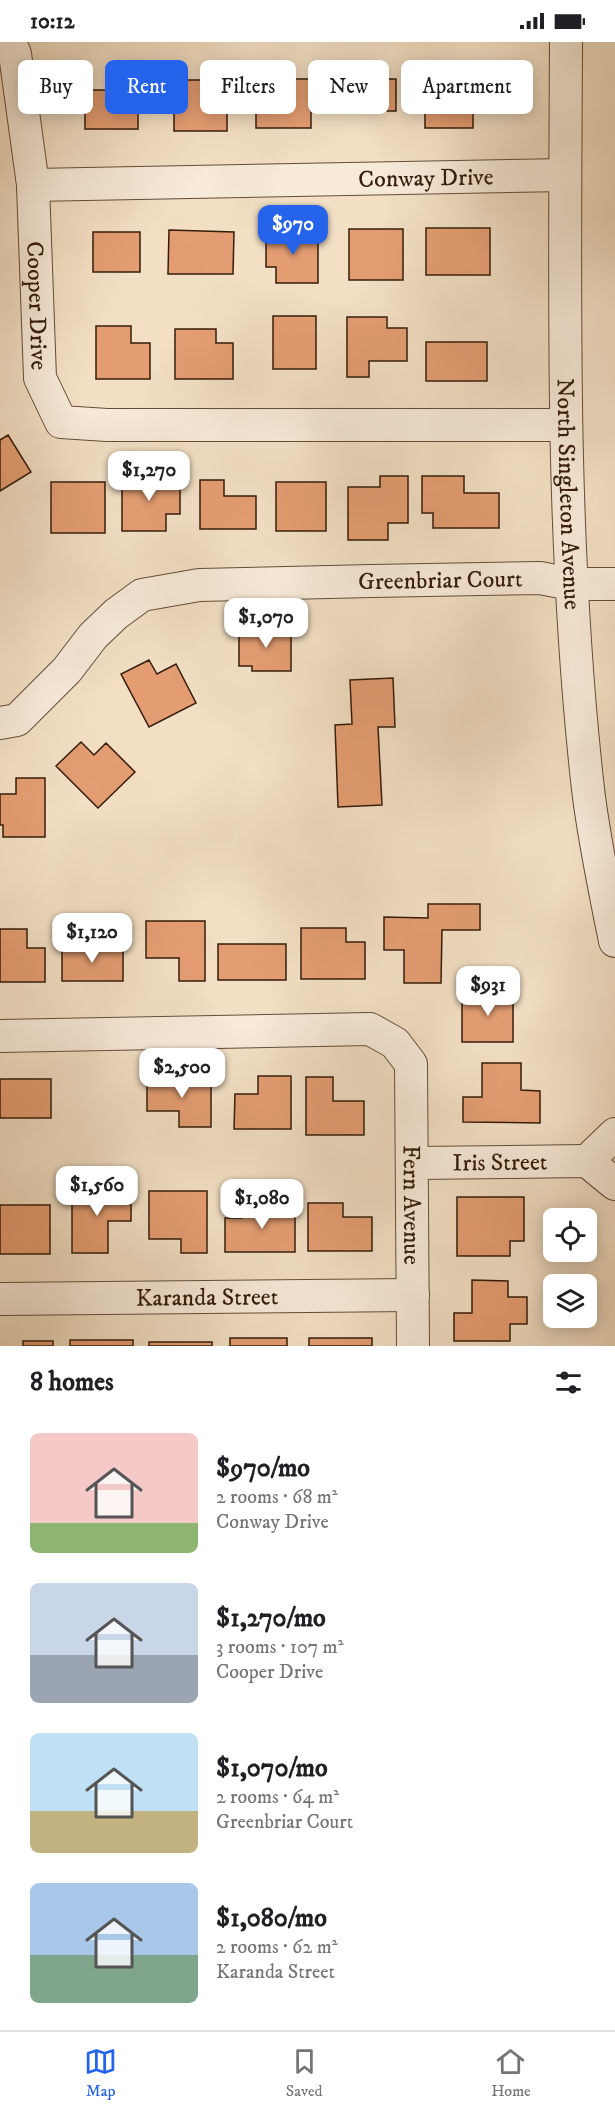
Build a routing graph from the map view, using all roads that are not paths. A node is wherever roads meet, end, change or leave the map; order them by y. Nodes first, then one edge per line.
1 (10, 42) edge
2 (566, 42) edge
3 (566, 176) junction
4 (33, 184) junction
5 (566, 425) junction
6 (571, 584) junction
7 (615, 584) edge
8 (0, 723) edge
9 (615, 941) edge
10 (0, 1036) edge
11 (615, 1134) edge
12 (587, 1161) junction
13 (413, 1163) junction
14 (615, 1184) edge
15 (413, 1295) junction
16 (0, 1299) edge
17 (413, 1346) edge

1 - 4 street, Cooper Drive
2 - 3 street, North Singleton Avenue
3 - 4 street, Conway Drive
3 - 5 street, North Singleton Avenue
4 - 5 street, Cooper Drive
5 - 6 street, North Singleton Avenue
6 - 7 street, Greenbriar Court
6 - 8 street, Greenbriar Court
6 - 9 street, North Singleton Avenue
10 - 13 street, Fern Avenue
11 - 12 street
12 - 13 street, Iris Street
12 - 14 street
13 - 15 street, Fern Avenue
15 - 16 street, Karanda Street
15 - 17 street, Fern Avenue

